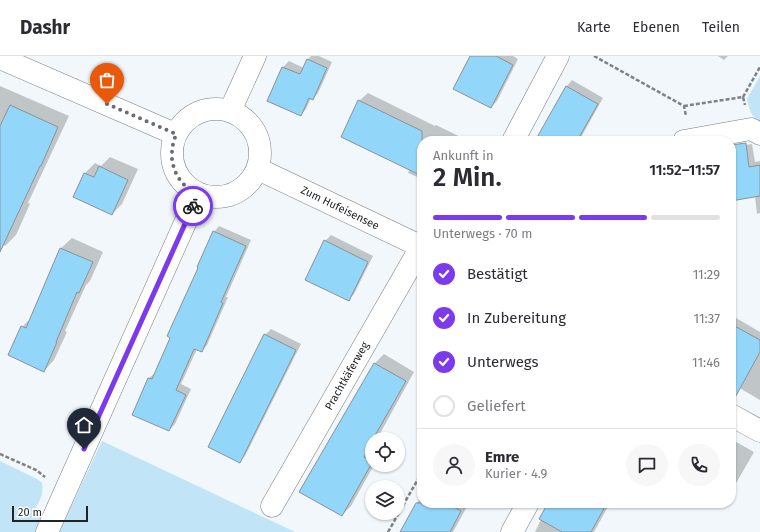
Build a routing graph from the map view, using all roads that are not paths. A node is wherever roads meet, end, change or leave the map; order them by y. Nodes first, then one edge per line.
1 (255, 56) edge
2 (558, 56) edge
3 (0, 58) edge
4 (230, 111) junction
5 (755, 131) edge
6 (176, 134) junction
7 (516, 136) edge
8 (717, 136) edge
9 (258, 169) junction
10 (198, 194) junction
11 (417, 245) edge
12 (417, 254) edge
13 (736, 418) edge
14 (760, 431) edge
15 (272, 506) dead end
16 (525, 508) edge
17 (47, 532) edge
18 (512, 532) edge

1 - 4 street
2 - 7 street
3 - 6 street
4 - 6 street
4 - 9 street
5 - 8 street
6 - 10 street
9 - 10 street
9 - 11 street, Zum Hufeisensee
10 - 17 street
12 - 15 street, Prachtkäferweg
13 - 14 street
16 - 18 street

